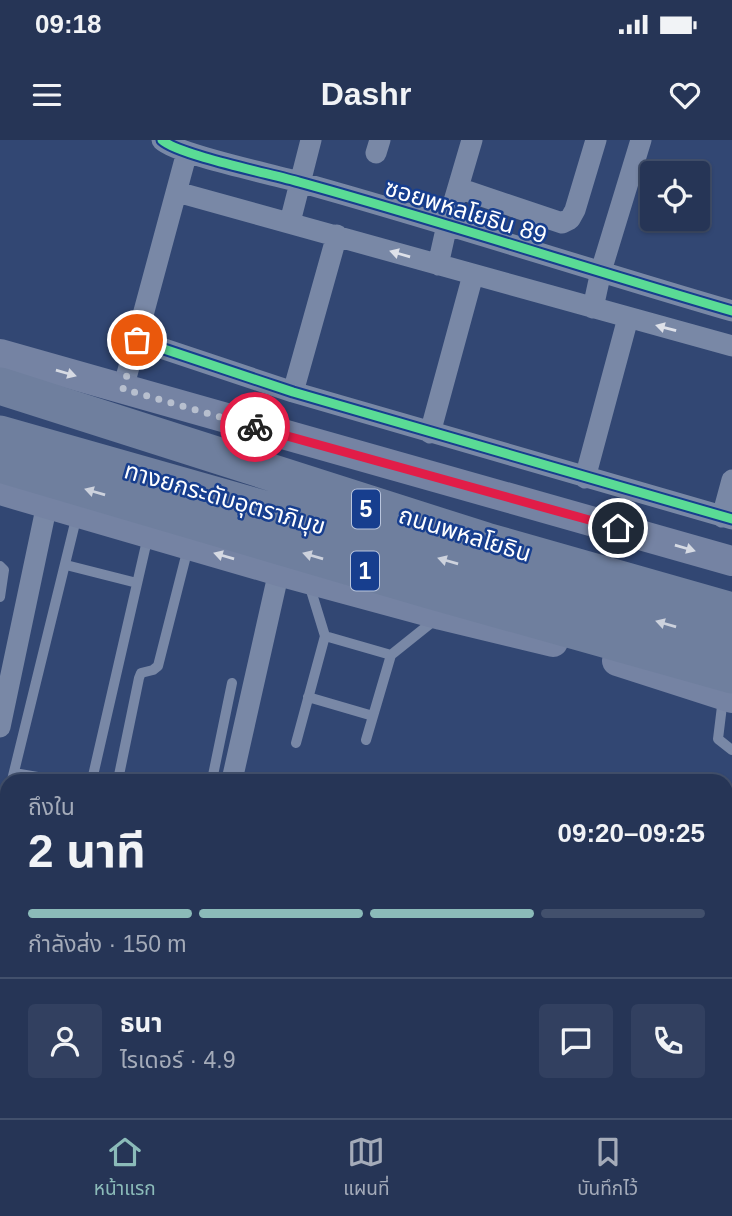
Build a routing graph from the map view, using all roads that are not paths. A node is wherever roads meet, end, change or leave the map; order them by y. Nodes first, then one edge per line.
1 (162, 140) edge
2 (312, 140) edge
3 (472, 140) edge
4 (596, 140) edge
5 (641, 140) edge
6 (187, 152) junction
7 (299, 182) junction
8 (458, 188) junction
9 (177, 192) junction
10 (290, 222) junction
11 (447, 225) junction
12 (337, 235) junction
13 (438, 265) junction
14 (601, 271) junction
15 (473, 275) junction
16 (593, 308) junction
17 (732, 312) edge
18 (628, 318) junction
19 (137, 340) junction
20 (732, 346) edge
21 (0, 354) edge
22 (0, 386) edge
23 (123, 389) junction
24 (293, 392) junction
25 (0, 403) edge
26 (430, 433) junction
27 (0, 434) edge
28 (0, 464) edge
29 (585, 478) junction
30 (732, 480) edge
31 (0, 490) edge
32 (47, 504) junction
33 (77, 513) junction
34 (727, 518) edge
35 (149, 533) junction
36 (189, 545) junction
37 (732, 561) edge
38 (66, 565) junction
39 (0, 566) edge
40 (293, 575) junction
41 (137, 583) junction
42 (0, 597) edge
43 (435, 603) junction
44 (732, 613) edge
45 (325, 636) junction
46 (551, 642) joint
47 (732, 642) edge
48 (391, 655) junction
49 (232, 683) dead end
50 (729, 689) edge
51 (309, 697) junction
52 (373, 716) junction
53 (0, 725) edge
54 (366, 740) dead end
55 (296, 743) dead end
56 (732, 750) edge
57 (14, 774) edge
58 (93, 774) edge
59 (119, 774) edge
60 (213, 774) edge
61 (234, 774) edge

1 - 6 street, ซอยพหลโยธิน 89
2 - 7 street
3 - 8 street
4 - 8 street
5 - 14 street
6 - 7 street, ซอยพหลโยธิน 89
6 - 9 street
7 - 10 street
7 - 11 street, ซอยพหลโยธิน 89
8 - 11 street
9 - 10 street
9 - 19 street
10 - 12 street
11 - 13 street
11 - 14 street, ซอยพหลโยธิน 89
13 -> 12 street
12 - 24 street
13 - 15 street
14 - 16 street
14 - 17 street, ซอยพหลโยธิน 89
15 - 16 street
15 - 26 street
16 - 18 street
20 -> 18 street
18 - 29 street
19 - 23 street
19 - 24 street
21 -> 23 main road, ถนนพหลโยธิน
22 - 44 highway, ถนนพหลโยธิน
23 -> 37 main road, ถนนพหลโยธิน
24 - 26 street
25 - 44 highway, ทางยกระดับอุตราภิมุข / 5
26 - 29 street
47 -> 27 highway, ทางยกระดับอุตราภิมุข / 5
43 -> 28 highway, 1
29 - 34 street
30 - 34 street
31 - 32 main road, 1
32 - 33 main road, 1
32 - 53 street
33 - 35 main road, 1
33 - 38 lane
35 - 36 main road, 1
35 - 41 lane
40 -> 36 main road, 1
36 - 59 lane
38 - 41 lane
38 - 57 lane
39 - 42 lane
40 - 43 main road, 1
40 - 45 lane
40 - 61 street
41 - 58 lane
43 - 46 highway
43 - 48 lane
43 - 50 highway, 1
45 - 48 lane
45 - 51 lane
46 - 50 main road
48 - 52 lane
49 - 60 lane
50 - 56 lane
51 - 52 lane
51 - 55 lane
52 - 54 lane

